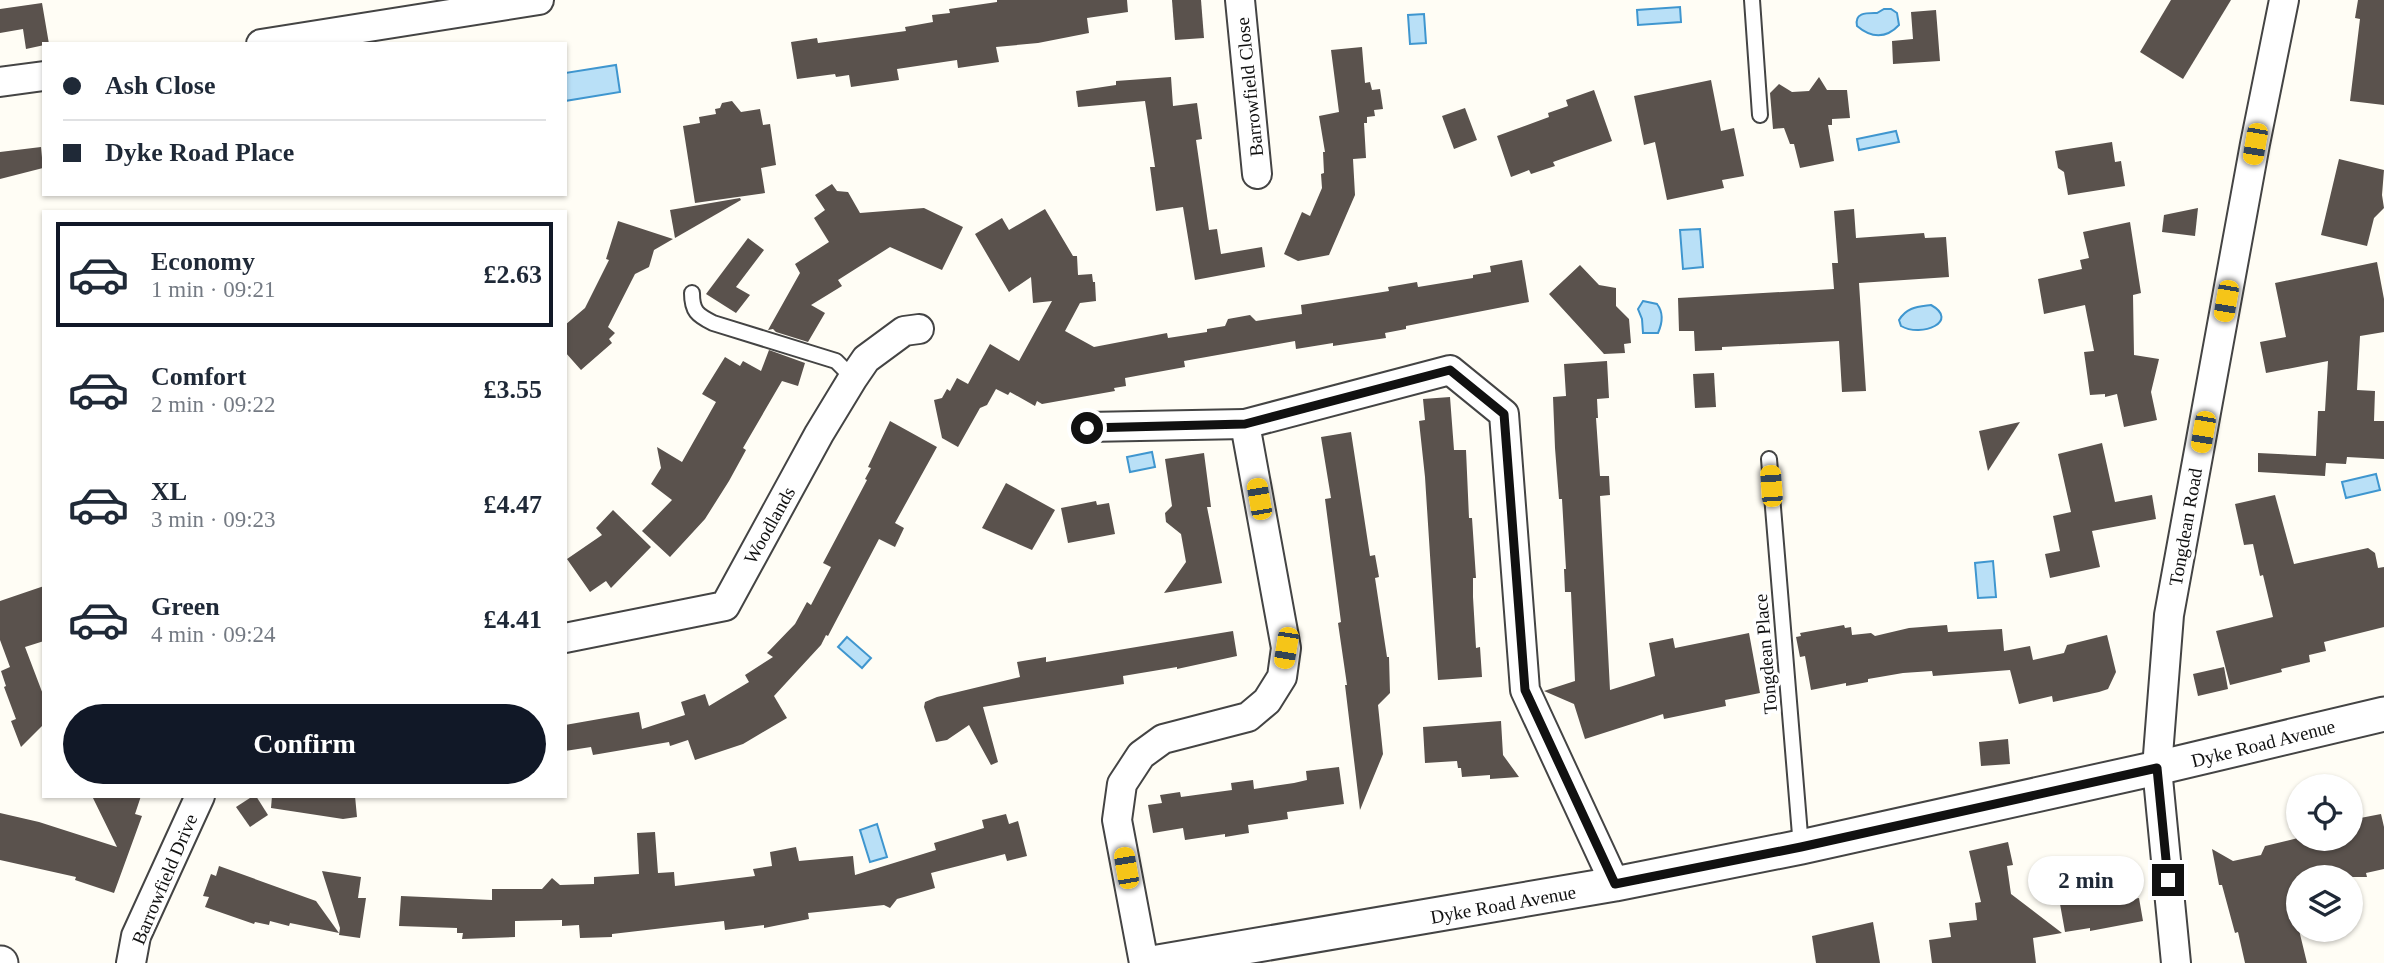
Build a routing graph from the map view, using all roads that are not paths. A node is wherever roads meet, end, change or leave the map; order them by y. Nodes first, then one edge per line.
1 (539, 0) edge
2 (1240, 0) edge
3 (1752, 0) edge
4 (2284, 0) edge
5 (274, 42) edge
6 (42, 76) edge
7 (0, 82) edge
8 (1760, 115) dead end
9 (1257, 174) dead end
10 (692, 293) dead end
11 (919, 329) dead end
12 (853, 378) junction
13 (1245, 424) junction
14 (1087, 428) dead end
15 (1769, 459) dead end
16 (567, 638) edge
17 (2384, 714) edge
18 (2157, 768) junction
19 (199, 798) edge
20 (1801, 847) junction
21 (1615, 884) junction
22 (1173, 961) edge
23 (131, 963) edge
24 (1144, 963) edge
25 (2176, 963) edge

1 - 5 street
2 - 9 street, Barrowfield Close
3 - 8 lane
4 - 18 street, Tongdean Road
6 - 7 street
10 - 12 lane
11 - 12 street, Woodlands
12 - 16 street, Woodlands
13 - 14 street
13 - 21 street
13 - 24 street
15 - 20 lane, Tongdean Place
17 - 18 street, Dyke Road Avenue
18 - 20 street, Dyke Road Avenue
18 - 25 street, Tongdean Road
19 - 23 street, Barrowfield Drive
20 - 21 street, Dyke Road Avenue
21 - 22 street, Dyke Road Avenue

